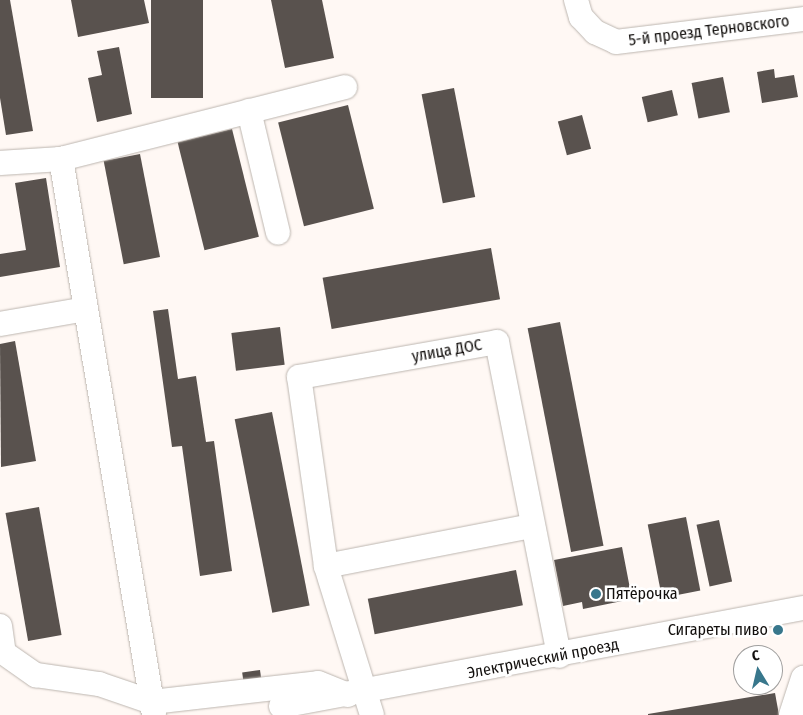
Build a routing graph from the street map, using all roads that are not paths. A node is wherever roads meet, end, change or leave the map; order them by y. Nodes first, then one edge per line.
1 (576, 0) edge
2 (803, 19) edge
3 (344, 87) dead end
4 (249, 111) junction
5 (61, 159) junction
6 (0, 163) edge
7 (278, 233) dead end
8 (86, 309) junction
9 (0, 324) edge
10 (531, 526) junction
11 (326, 566) junction
12 (803, 608) edge
13 (0, 626) edge
14 (559, 656) junction
15 (803, 678) edge
16 (357, 693) junction
17 (282, 706) dead end
18 (153, 708) edge
19 (372, 715) edge
20 (791, 715) edge

1 - 2 street, 5-й проезд Терновского
3 - 4 street
4 - 5 street
4 - 7 street
5 - 6 street
5 - 8 street
8 - 9 street
8 - 18 street
10 - 11 street
10 - 11 street, улица ДОС
10 - 14 street, улица ДОС
11 - 16 street
12 - 14 street, Электрический проезд
13 - 18 street
14 - 16 street, Электрический проезд
15 - 20 street
16 - 17 street, Электрический проезд
16 - 18 street
16 - 19 street

